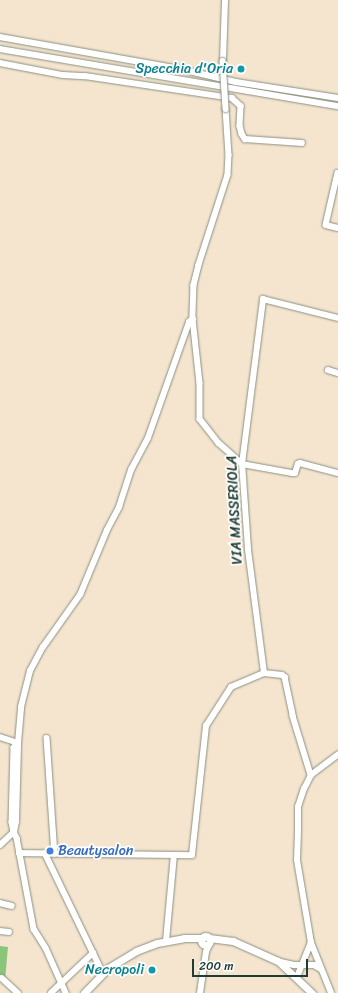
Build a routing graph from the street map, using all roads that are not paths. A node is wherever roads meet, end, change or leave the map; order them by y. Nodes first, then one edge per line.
1 (225, 0) edge
2 (0, 37) edge
3 (0, 49) edge
4 (0, 63) edge
5 (338, 98) edge
6 (338, 106) edge
7 (302, 143) dead end
8 (338, 173) edge
9 (338, 228) edge
10 (338, 318) edge
11 (193, 319) junction
12 (328, 370) dead end
13 (338, 373) edge
14 (242, 464) junction
15 (338, 473) edge
16 (264, 673) junction
17 (0, 737) edge
18 (47, 738) dead end
19 (18, 743) junction
20 (338, 755) edge
21 (311, 775) junction
22 (14, 832) junction
23 (0, 845) edge
24 (19, 854) junction
25 (45, 854) junction
26 (55, 854) junction
27 (174, 855) junction
28 (0, 903) edge
29 (12, 906) dead end
30 (0, 931) edge
31 (9, 932) dead end
32 (166, 941) junction
33 (206, 943) junction
34 (311, 943) junction
35 (93, 953) junction
36 (278, 961) junction
37 (302, 965) junction
38 (321, 970) junction
39 (103, 973) junction
40 (296, 977) junction
41 (2, 978) dead end
42 (61, 983) junction
43 (330, 992) edge
44 (18, 993) edge
45 (51, 993) edge
46 (66, 993) edge
47 (84, 993) edge
48 (200, 993) edge
49 (312, 993) edge

1 - 11 street, bridge
2 - 5 street
3 - 6 street
4 - 7 street
8 - 9 street
10 - 14 street, VIA MASSERIOLA
11 - 14 street
11 - 19 street
12 - 13 street
14 - 15 street
14 - 16 street, VIA MASSERIOLA
16 - 21 street
16 - 27 street
17 - 19 street
18 - 26 street
19 - 22 street
20 - 21 street
21 - 34 street
22 - 23 street
22 - 24 street
24 - 25 street
24 - 42 street
25 - 26 street
25 - 35 street
26 - 27 street
27 - 32 street
28 - 29 street
30 - 31 street
32 - 33 main road
32 - 39 main road
33 - 36 main road
33 - 48 street
34 - 37 street
34 - 38 street
35 - 39 street
35 - 42 street
36 - 37 street
36 - 40 main road
37 - 38 street
37 - 40 street
38 - 43 street
39 - 47 main road
40 - 49 main road
41 - 44 street
42 - 45 street
42 - 46 street

